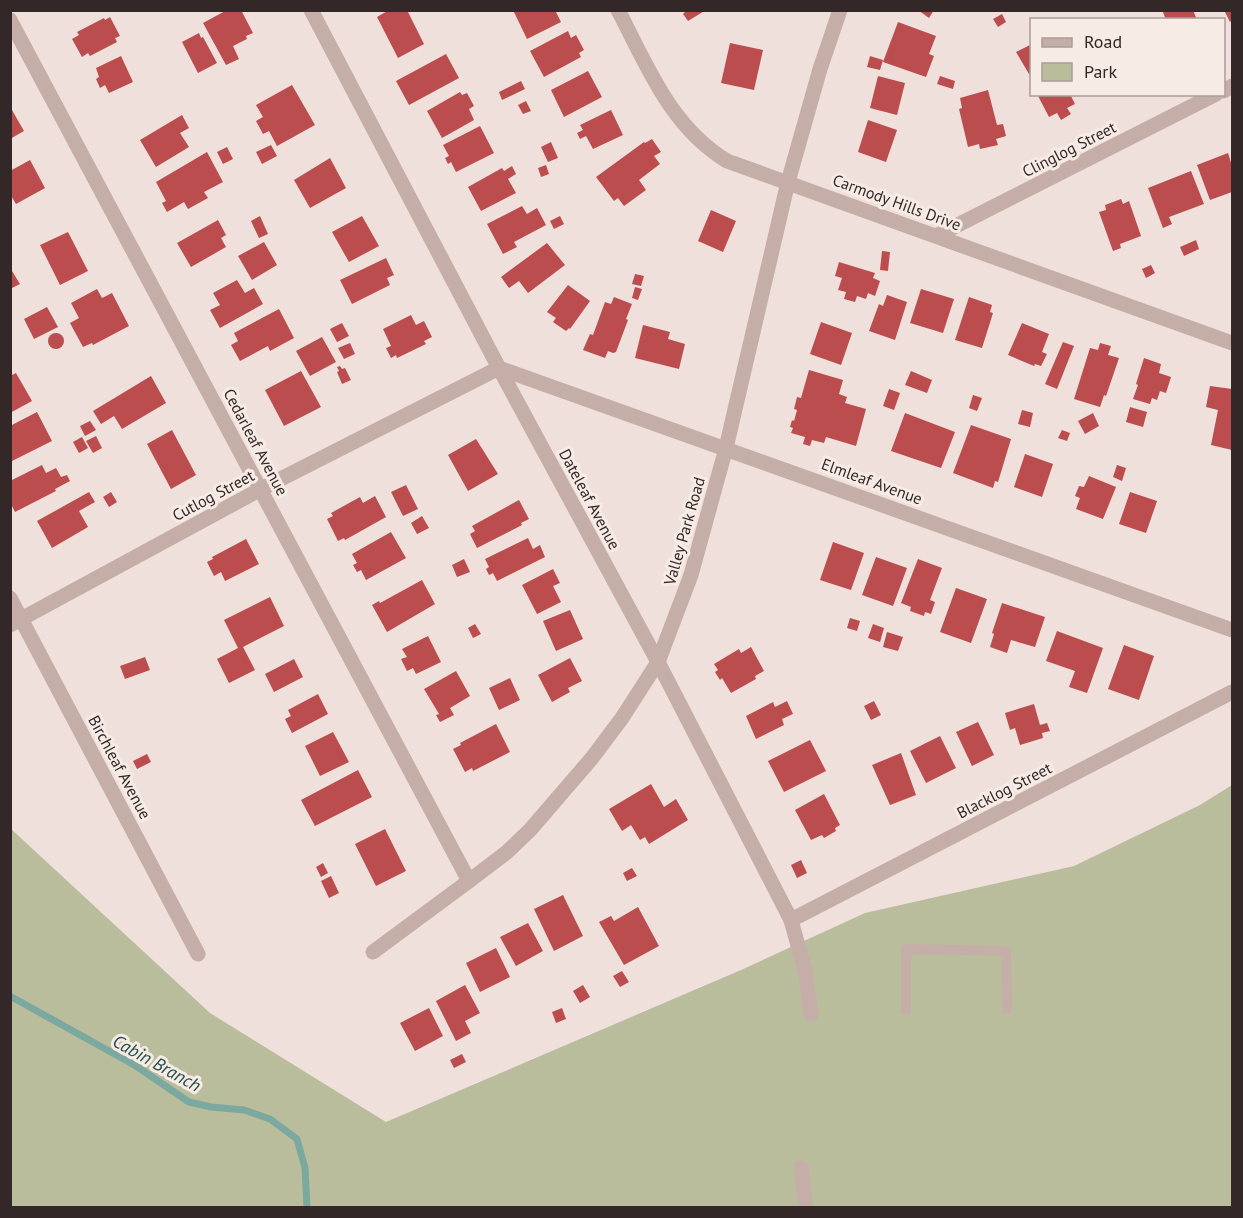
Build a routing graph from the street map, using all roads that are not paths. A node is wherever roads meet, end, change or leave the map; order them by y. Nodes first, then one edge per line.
1 (311, 10) edge
2 (618, 10) edge
3 (840, 10) edge
4 (10, 20) edge
5 (1212, 96) edge
6 (788, 182) junction
7 (938, 235) junction
8 (1233, 343) edge
9 (500, 368) junction
10 (726, 448) junction
11 (261, 489) junction
12 (10, 598) edge
13 (16, 622) edge
14 (1233, 630) edge
15 (658, 662) junction
16 (1233, 692) edge
17 (469, 881) junction
18 (791, 920) junction
19 (373, 952) dead end
20 (198, 954) dead end
21 (1007, 1009) dead end
22 (906, 1011) dead end
23 (811, 1014) dead end
24 (801, 1168) dead end
25 (806, 1208) edge

1 - 9 street, Dateleaf Avenue
2 - 6 street, Carmody Hills Drive
3 - 6 street, Valley Park Road
4 - 11 street, Cedarleaf Avenue
5 - 7 street, Clinglog Street
6 - 7 street, Carmody Hills Drive
6 - 10 street, Valley Park Road
7 - 8 street, Carmody Hills Drive
9 - 10 street, Elmleaf Avenue
9 - 11 street, Cutlog Street
9 - 15 street, Dateleaf Avenue
10 - 14 street, Elmleaf Avenue
10 - 15 street, Valley Park Road
11 - 13 street, Cutlog Street
11 - 17 street, Cedarleaf Avenue
12 - 13 street, Birchleaf Avenue
13 - 20 street, Birchleaf Avenue
15 - 17 street, Valley Park Road
15 - 18 street, Dateleaf Avenue
16 - 18 street, Blacklog Street
17 - 19 street, Valley Park Road
18 - 23 street, Dateleaf Avenue
21 - 22 lane
24 - 25 street

